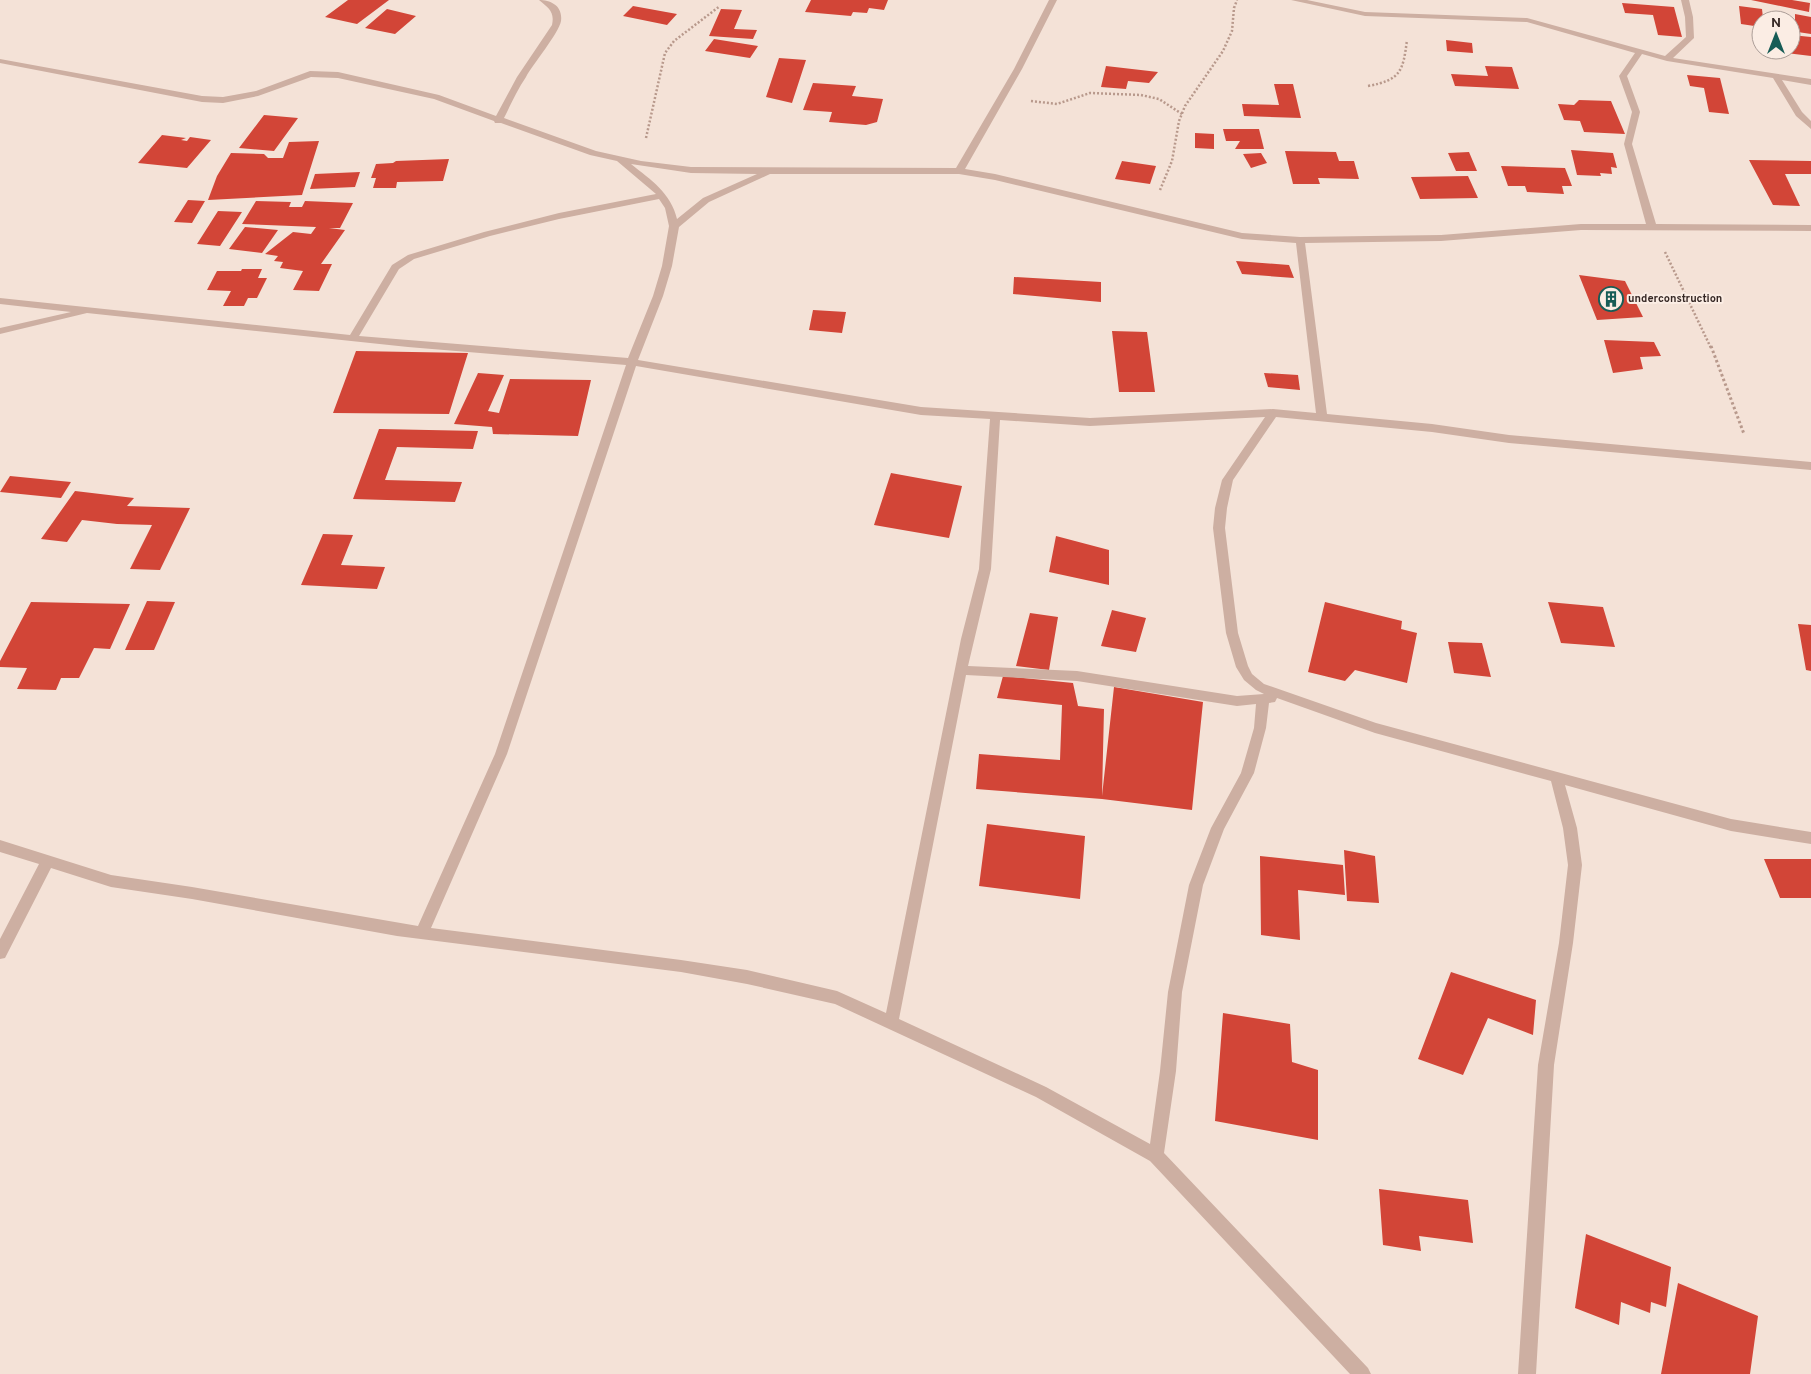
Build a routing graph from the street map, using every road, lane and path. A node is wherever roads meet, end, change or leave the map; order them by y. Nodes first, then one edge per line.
1 (543, 0) edge
2 (1053, 0) edge
3 (1238, 0) edge
4 (1295, 0) edge
5 (1685, 0) edge
6 (720, 6) dead end
7 (1402, 15) junction
8 (1640, 51) junction
9 (1668, 59) junction
10 (0, 61) edge
11 (1776, 77) junction
12 (1811, 82) edge
13 (1368, 86) dead end
14 (1004, 94) junction
15 (1182, 114) junction
16 (498, 120) junction
17 (1811, 126) edge
18 (622, 160) junction
19 (641, 164) junction
20 (771, 171) junction
21 (959, 172) junction
22 (662, 196) junction
23 (1145, 214) junction
24 (674, 226) junction
25 (1652, 228) junction
26 (1811, 228) edge
27 (1300, 240) junction
28 (0, 301) edge
29 (93, 310) junction
30 (0, 331) edge
31 (353, 338) junction
32 (632, 362) junction
33 (1272, 413) junction
34 (995, 417) junction
35 (1322, 418) junction
36 (1753, 461) junction
37 (1811, 466) edge
38 (961, 670) junction
39 (1289, 697) junction
40 (1263, 699) junction
41 (1556, 777) junction
42 (1811, 838) edge
43 (0, 846) edge
44 (48, 862) junction
45 (422, 933) junction
46 (0, 953) edge
47 (891, 1023) junction
48 (1156, 1156) junction
49 (1362, 1374) edge
50 (1527, 1374) edge

1 - 16 street
2 - 14 street
3 - 15 path
4 - 7 street
5 - 9 street
6 - 19 path
7 - 8 street
7 - 13 path
8 - 9 street
8 - 25 street
9 - 11 street
10 - 16 street
11 - 12 street
11 - 17 street
14 - 15 path
14 - 21 street
15 - 23 path
16 - 18 street
18 - 19 street
18 - 22 street
19 - 20 street
20 - 21 street
20 - 24 street
21 - 23 street
22 - 24 street
22 - 31 street
23 - 27 street
24 - 32 street
25 - 26 street
25 - 27 street
25 - 36 path
27 - 35 street
28 - 29 street
29 - 30 street
29 - 31 street
31 - 32 street
32 - 34 street
32 - 45 street
33 - 34 street
33 - 35 street
33 - 39 street
34 - 38 street
35 - 36 street
36 - 37 street
38 - 40 street
38 - 47 street
39 - 40 street
39 - 41 street
40 - 48 street
41 - 42 street
41 - 50 street
43 - 44 street
44 - 45 street
44 - 46 street
45 - 47 street
47 - 48 street
48 - 49 street

